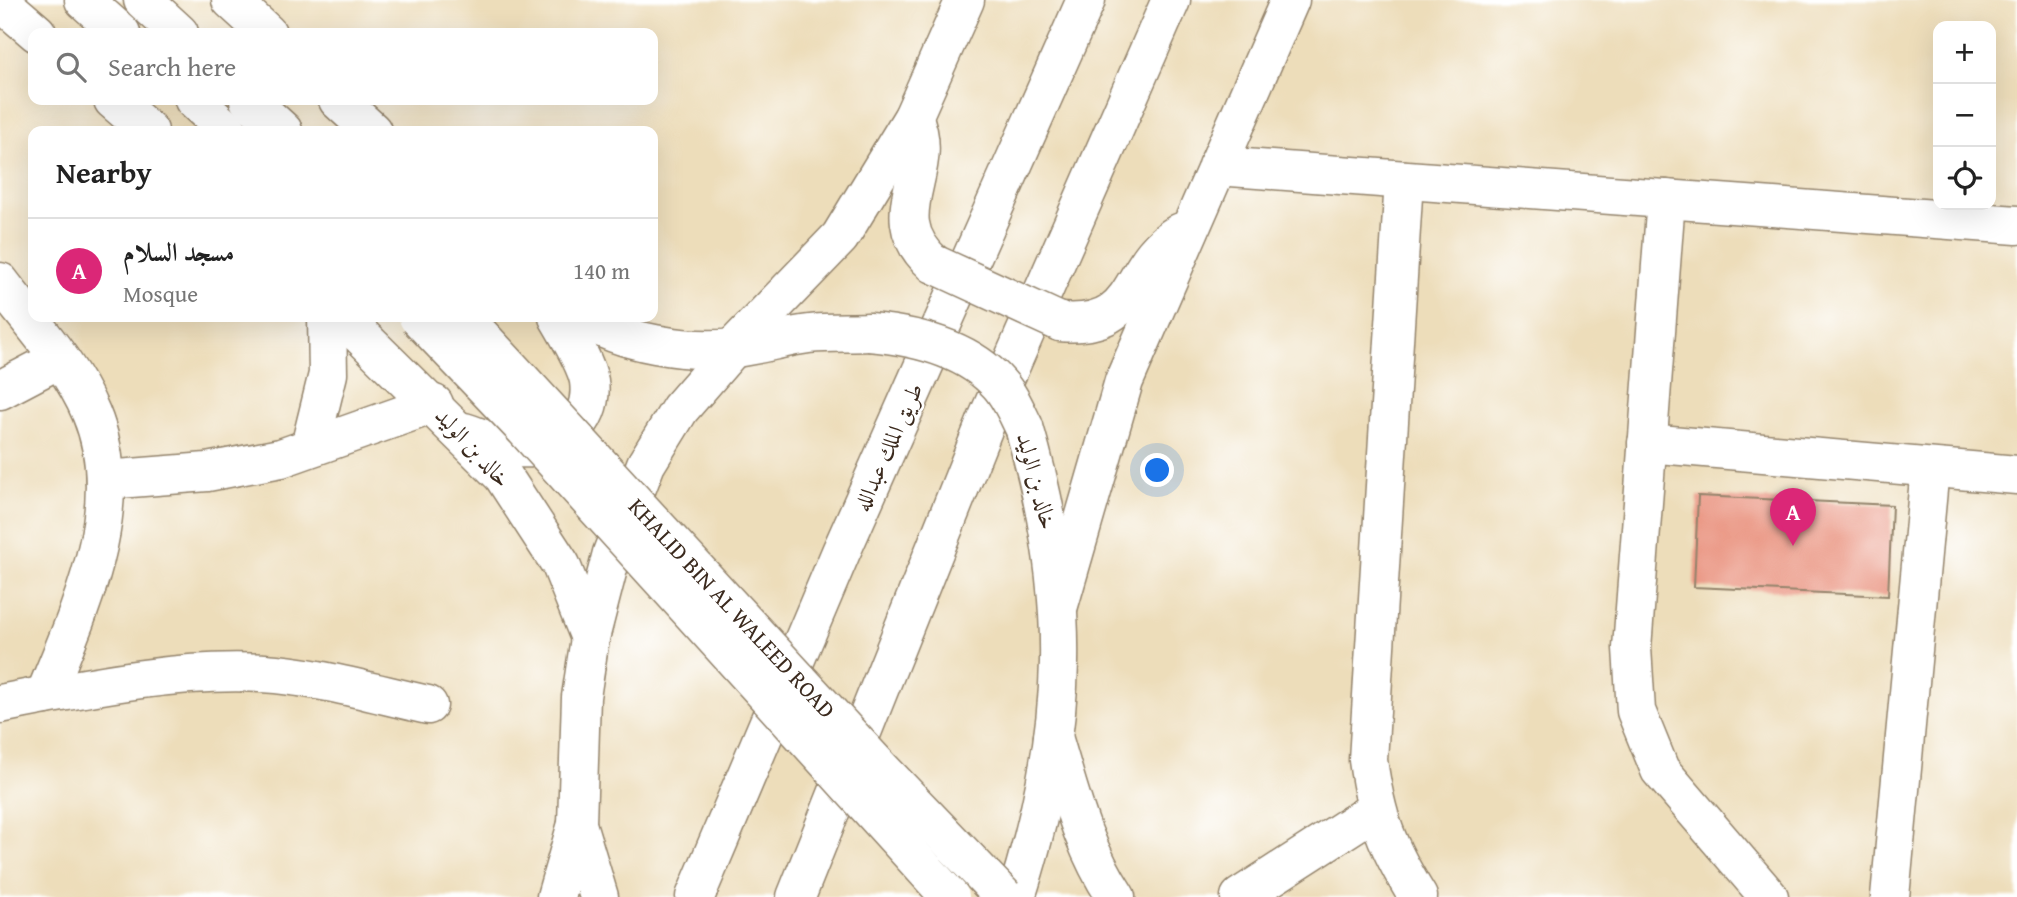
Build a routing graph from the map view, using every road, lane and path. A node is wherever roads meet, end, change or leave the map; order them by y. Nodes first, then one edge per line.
1 (84, 0) edge
2 (143, 0) edge
3 (231, 0) edge
4 (965, 0) edge
5 (1071, 0) edge
6 (1086, 0) edge
7 (1171, 0) edge
8 (1290, 0) edge
9 (0, 1) edge
10 (31, 28) edge
11 (115, 28) edge
12 (174, 28) edge
13 (262, 28) edge
14 (119, 105) edge
15 (199, 105) edge
16 (255, 105) edge
17 (343, 105) edge
18 (913, 117) junction
19 (143, 126) edge
20 (223, 126) edge
21 (278, 126) edge
22 (367, 126) edge
23 (1024, 140) junction
24 (1217, 166) junction
25 (1404, 180) junction
26 (1666, 199) junction
27 (2017, 225) edge
28 (1191, 226) junction
29 (0, 282) edge
30 (28, 319) edge
31 (31, 322) edge
32 (327, 322) edge
33 (347, 322) edge
34 (423, 322) edge
35 (468, 322) edge
36 (560, 322) edge
37 (590, 322) edge
38 (733, 348) junction
39 (59, 359) junction
40 (0, 390) edge
41 (447, 417) junction
42 (1647, 443) junction
43 (310, 447) junction
44 (1930, 467) junction
45 (2017, 475) edge
46 (105, 480) junction
47 (1059, 605) junction
48 (590, 638) junction
49 (45, 695) junction
50 (0, 704) edge
51 (428, 705) dead end
52 (1054, 737) junction
53 (1375, 810) junction
54 (577, 824) junction
55 (1109, 892) edge
56 (556, 897) edge
57 (599, 897) edge
58 (695, 897) edge
59 (796, 897) edge
60 (950, 897) edge
61 (1004, 897) edge
62 (1016, 897) edge
63 (1240, 897) edge
64 (1418, 897) edge
65 (1769, 897) edge
66 (1891, 897) edge

1 - 11 main road
2 - 12 main road
3 - 13 main road
4 - 18 main road
5 - 23 main road
6 - 23 main road, طريق الملك عبدالله
7 - 59 main road
8 - 24 main road
9 - 10 main road
14 - 19 main road
15 - 20 main road
16 - 21 main road
17 - 22 main road
18 - 28 main road, bridge
18 - 38 main road
23 - 58 main road, طريق الملك عبدالله
24 - 25 main road
24 - 28 main road
25 - 26 main road
25 - 53 main road
26 - 27 main road
26 - 42 main road
28 - 47 main road
29 - 30 main road
31 - 39 main road
32 - 43 main road
33 - 41 main road, خالد بن الوليد
34 - 60 main road, KHALID BIN AL WALEED ROAD, bridge
35 - 61 main road, KHALID BIN AL WALEED ROAD, bridge
36 - 41 main road
37 - 38 main road, خالد بن الوليد
38 - 47 main road, خالد بن الوليد, bridge
38 - 48 main road
39 - 40 main road
39 - 46 main road
41 - 43 main road
41 - 48 main road, خالد بن الوليد
42 - 44 main road
42 - 65 main road
43 - 46 main road
44 - 45 main road
44 - 66 main road
46 - 49 main road
47 - 52 main road, خالد بن الوليد
48 - 54 main road
49 - 50 main road
49 - 51 main road
52 - 55 main road, خالد بن الوليد
52 - 62 main road, خالد بن الوليد
53 - 63 main road
53 - 64 main road
54 - 56 main road
54 - 57 main road

